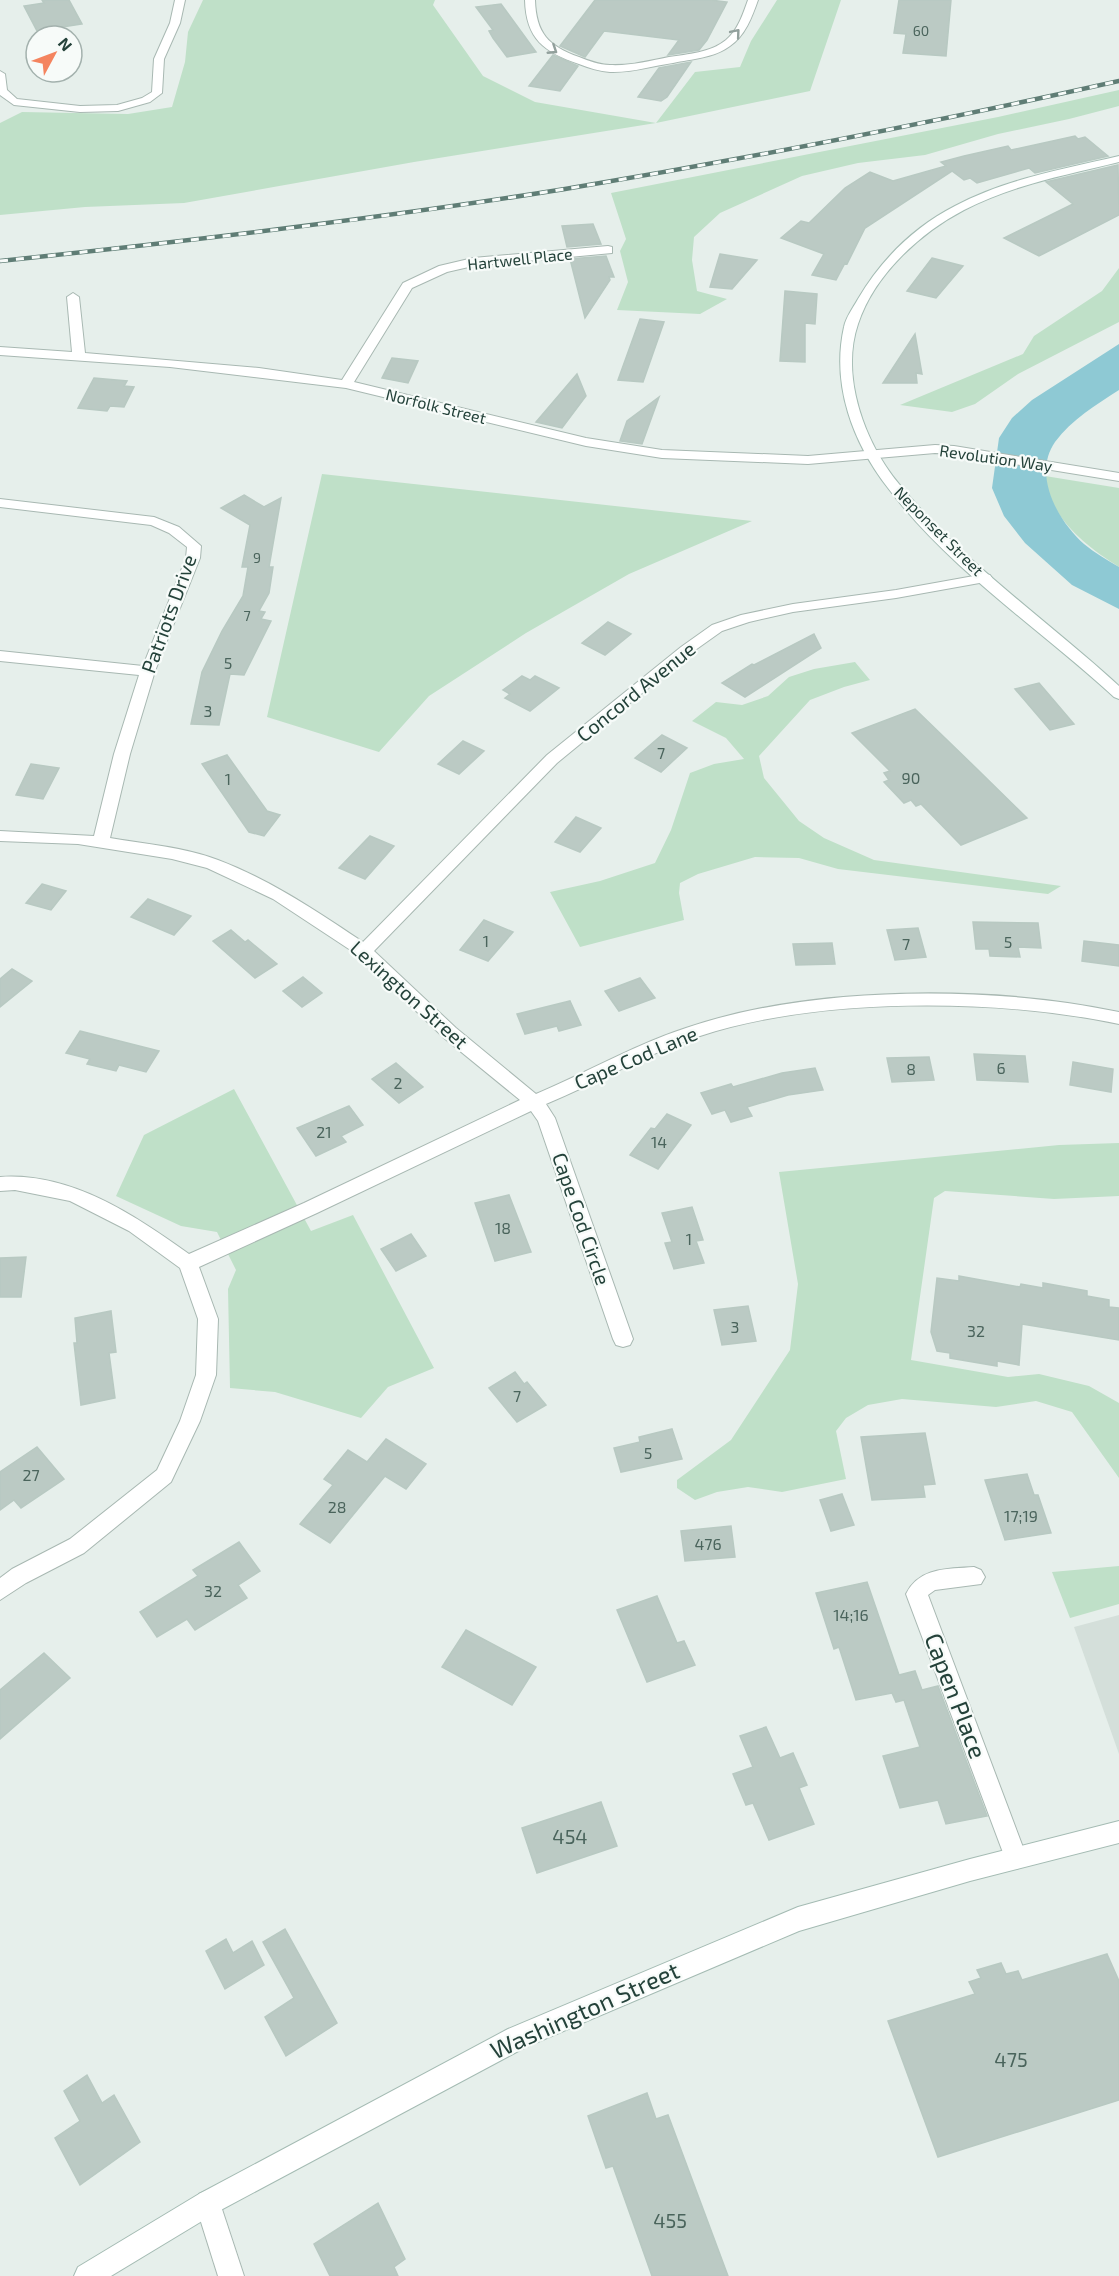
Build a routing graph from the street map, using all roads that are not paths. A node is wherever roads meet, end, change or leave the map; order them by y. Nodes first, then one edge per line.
1 (180, 0) edge
2 (530, 0) edge
3 (753, 0) edge
4 (0, 74) edge
5 (1119, 159) edge
6 (608, 250) dead end
7 (73, 297) dead end
8 (0, 351) edge
9 (79, 357) junction
10 (346, 384) junction
11 (872, 455) junction
12 (1119, 477) edge
13 (0, 503) edge
14 (985, 578) junction
15 (0, 656) edge
16 (148, 671) junction
17 (1119, 694) edge
18 (1, 838) edge
19 (101, 841) junction
20 (363, 951) junction
21 (1119, 1018) edge
22 (534, 1102) junction
23 (0, 1184) edge
24 (188, 1263) junction
25 (623, 1339) dead end
26 (974, 1577) dead end
27 (0, 1590) edge
28 (1119, 1832) edge
29 (1016, 1858) junction
30 (208, 2203) junction
31 (87, 2276) edge
32 (231, 2276) edge

1 - 4 street
2 -> 3 street
5 - 11 street, Neponset Street
6 - 10 street, Hartwell Place
7 - 9 street
8 - 9 street, Norfolk Street
9 - 10 street, Norfolk Street
10 - 11 street, Norfolk Street
11 - 12 street, Revolution Way
11 - 14 street, Neponset Street
13 - 16 street, Patriots Drive
14 - 17 street, Neponset Street
14 - 20 street, Concord Avenue
15 - 16 street
16 - 19 street, Patriots Drive
18 - 19 street, Lexington Street
19 - 20 street, Lexington Street
20 - 22 street, Lexington Street
21 - 22 street, Cape Cod Lane
22 - 24 street, Cape Cod Lane
22 - 25 street, Cape Cod Circle
23 - 24 street
24 - 27 street
26 - 29 street, Capen Place
28 - 29 street, Washington Street
29 - 30 street, Washington Street
30 - 31 street, Washington Street
30 - 32 street

